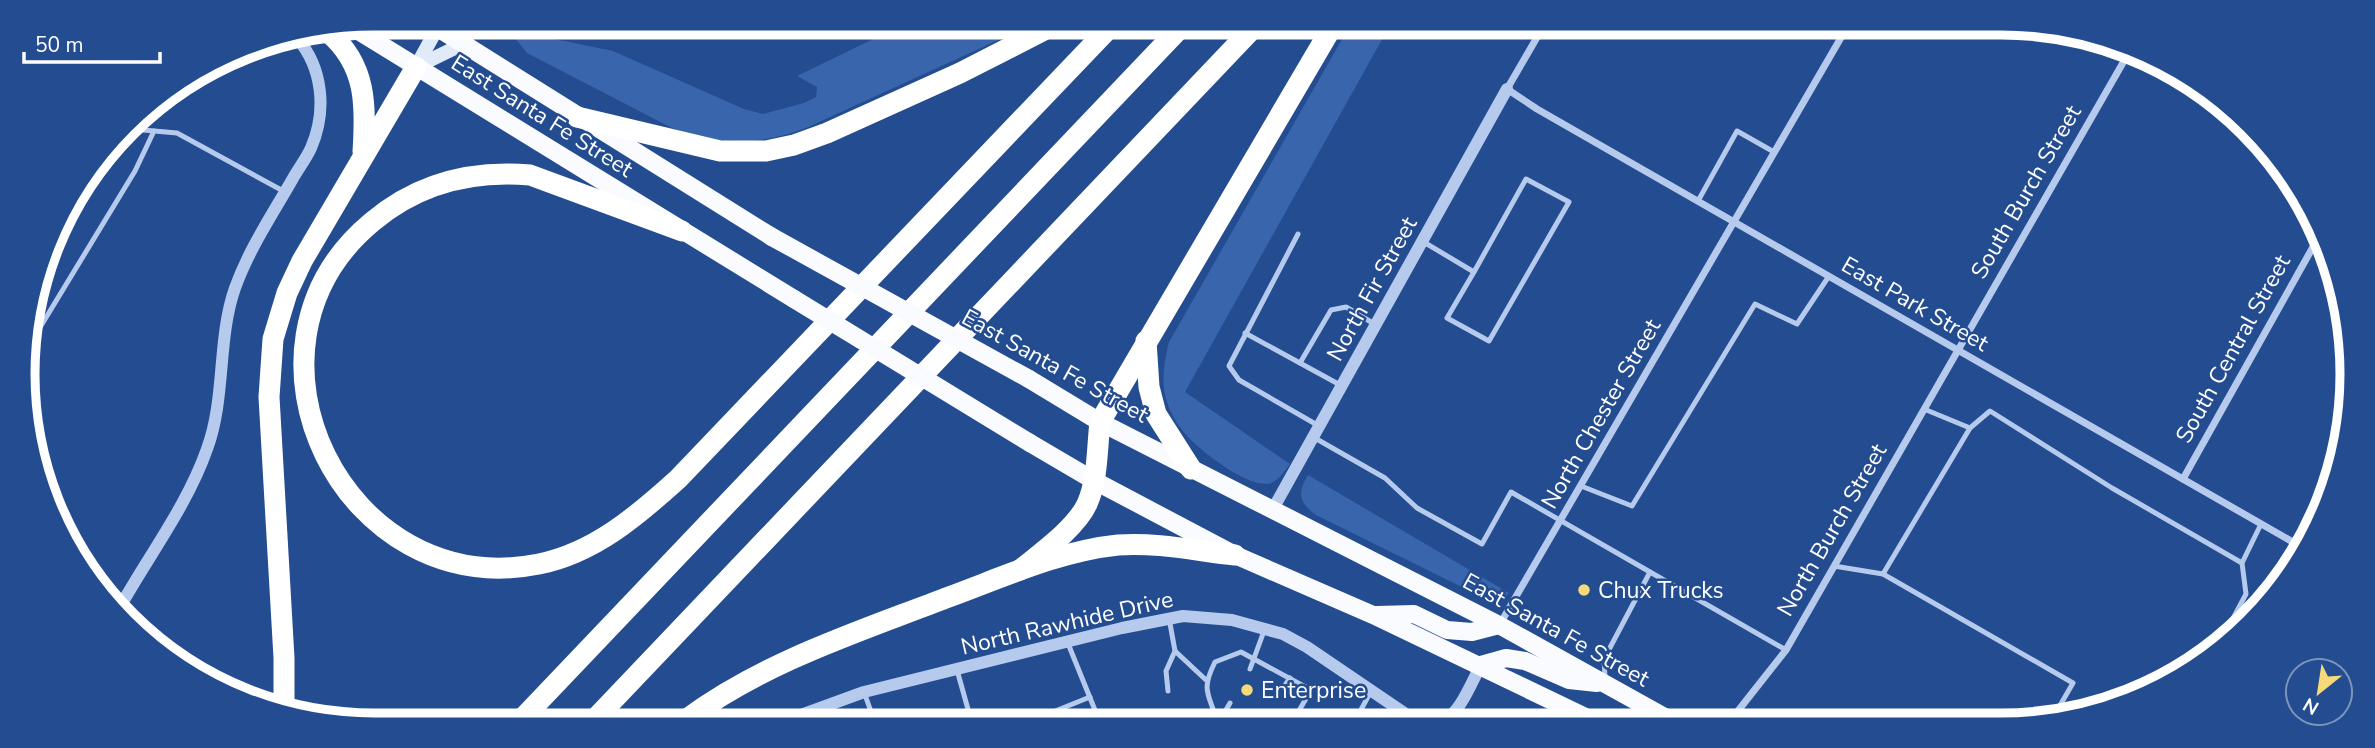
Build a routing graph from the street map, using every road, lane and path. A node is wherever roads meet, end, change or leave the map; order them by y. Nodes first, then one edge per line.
1 (365, 35) edge
2 (431, 35) edge
3 (450, 35) edge
4 (468, 35) edge
5 (1036, 35) edge
6 (1102, 35) edge
7 (1173, 35) edge
8 (1246, 35) edge
9 (1327, 35) edge
10 (1539, 35) edge
11 (1842, 35) edge
12 (333, 38) edge
13 (301, 44) edge
14 (463, 44) junction
15 (2125, 59) edge
16 (416, 67) junction
17 (1507, 89) junction
18 (578, 117) junction
19 (140, 128) edge
20 (154, 131) junction
21 (1774, 152) junction
22 (363, 154) junction
23 (285, 192) junction
24 (1698, 201) junction
25 (1734, 222) junction
26 (682, 231) junction
27 (1298, 234) dead end
28 (1422, 241) junction
29 (2314, 245) edge
30 (1474, 272) junction
31 (1829, 276) junction
32 (1376, 325) junction
33 (38, 331) edge
34 (1245, 333) junction
35 (1146, 341) junction
36 (1958, 350) junction
37 (1300, 363) junction
38 (1342, 386) junction
39 (1924, 409) junction
40 (1100, 422) junction
41 (1970, 428) junction
42 (1316, 431) junction
43 (1191, 469) junction
44 (1093, 480) junction
45 (2183, 480) junction
46 (1581, 486) junction
47 (1273, 509) junction
48 (1562, 520) junction
49 (2260, 524) junction
50 (2295, 544) edge
51 (1234, 555) junction
52 (2242, 563) junction
53 (1834, 566) junction
54 (1020, 570) junction
55 (1650, 572) junction
56 (1883, 574) junction
57 (123, 602) edge
58 (1373, 615) junction
59 (1169, 618) junction
60 (2230, 624) edge
61 (1499, 625) junction
62 (1265, 628) junction
63 (1068, 641) junction
64 (1786, 650) junction
65 (1175, 651) junction
66 (1255, 659) junction
67 (1480, 665) junction
68 (1250, 669) dead end
69 (957, 670) junction
70 (1290, 678) junction
71 (1206, 680) junction
72 (1605, 684) junction
73 (1283, 688) dead end
74 (1168, 691) dead end
75 (1371, 691) junction
76 (864, 692) junction
77 (1090, 697) junction
78 (284, 700) edge
79 (1230, 703) dead end
80 (2060, 707) edge
81 (528, 713) edge
82 (601, 713) edge
83 (696, 713) edge
84 (806, 713) edge
85 (872, 713) edge
86 (969, 713) edge
87 (1050, 713) edge
88 (1097, 713) edge
89 (1214, 713) edge
90 (1225, 713) edge
91 (1297, 713) edge
92 (1359, 713) edge
93 (1404, 713) edge
94 (1453, 713) edge
95 (1578, 713) edge
96 (1658, 713) edge
97 (1737, 713) edge

1 - 16 main road, East Santa Fe Street
2 - 16 main road
3 - 14 main road, East Santa Fe Street
4 - 14 main road
5 - 18 highway
6 - 26 highway
7 - 81 highway
8 - 82 highway
9 - 35 highway
10 - 17 street
11 - 21 street, North Chester Street
12 - 22 highway
13 - 23 street
14 - 16 main road
14 - 18 main road, East Santa Fe Street
15 - 36 street, South Burch Street
16 - 22 highway
16 - 26 main road, East Santa Fe Street
17 - 24 street, East Park Street
17 - 28 street, North Fir Street
18 - 40 main road, East Santa Fe Street, bridge
19 - 20 lane
20 - 23 lane
20 - 33 lane
21 - 24 lane
21 - 25 street, North Chester Street
22 - 78 highway
23 - 57 street
24 - 25 street, East Park Street
25 - 31 street, East Park Street
25 - 46 street, North Chester Street
26 - 44 main road, East Santa Fe Street, bridge
27 - 34 lane
28 - 30 lane
28 - 32 street, North Fir Street
29 - 45 street, South Central Street
30 - 30 lane
31 - 36 street, East Park Street
31 - 46 lane
32 - 37 lane
32 - 38 street, North Fir Street
34 - 37 lane
34 - 42 lane
35 - 40 highway
35 - 43 highway
36 - 39 street, North Burch Street
36 - 45 street, East Park Street
37 - 38 lane
38 - 42 street, North Fir Street
39 - 41 lane
39 - 53 street, North Burch Street
40 - 43 main road, East Santa Fe Street
40 - 44 highway
41 - 52 lane
41 - 56 lane
42 - 47 street, North Fir Street
42 - 48 lane
43 - 47 main road, East Santa Fe Street
44 - 51 main road, East Santa Fe Street
44 - 54 highway
45 - 49 street, East Park Street
46 - 48 street, North Chester Street
47 - 61 main road, East Santa Fe Street
48 - 55 lane
48 - 61 street, North Chester Street
49 - 50 street, East Park Street
49 - 52 lane
51 - 54 highway
51 - 58 main road, East Santa Fe Street
52 - 60 lane
53 - 56 lane
53 - 64 street, North Burch Street
54 - 83 highway
55 - 64 lane
55 - 72 lane
56 - 80 lane
58 - 61 main road
58 - 67 main road, East Santa Fe Street
59 - 62 street, North Rawhide Drive
59 - 63 street, North Rawhide Drive
59 - 65 lane
61 - 72 main road, East Santa Fe Street
62 - 66 lane
62 - 75 street, North Rawhide Drive
63 - 69 street, North Rawhide Drive
63 - 77 lane
64 - 97 street, North Burch Street
65 - 71 lane
65 - 74 lane
66 - 68 lane
66 - 70 lane
66 - 71 lane
67 - 72 main road
67 - 94 street
67 - 95 main road, East Santa Fe Street
69 - 76 street, North Rawhide Drive
69 - 86 lane
70 - 73 lane
70 - 91 lane
71 - 89 lane
72 - 96 main road, East Santa Fe Street
75 - 92 lane
75 - 93 street, North Rawhide Drive
76 - 84 street, North Rawhide Drive
76 - 85 lane
77 - 87 lane
77 - 88 lane
79 - 90 lane

